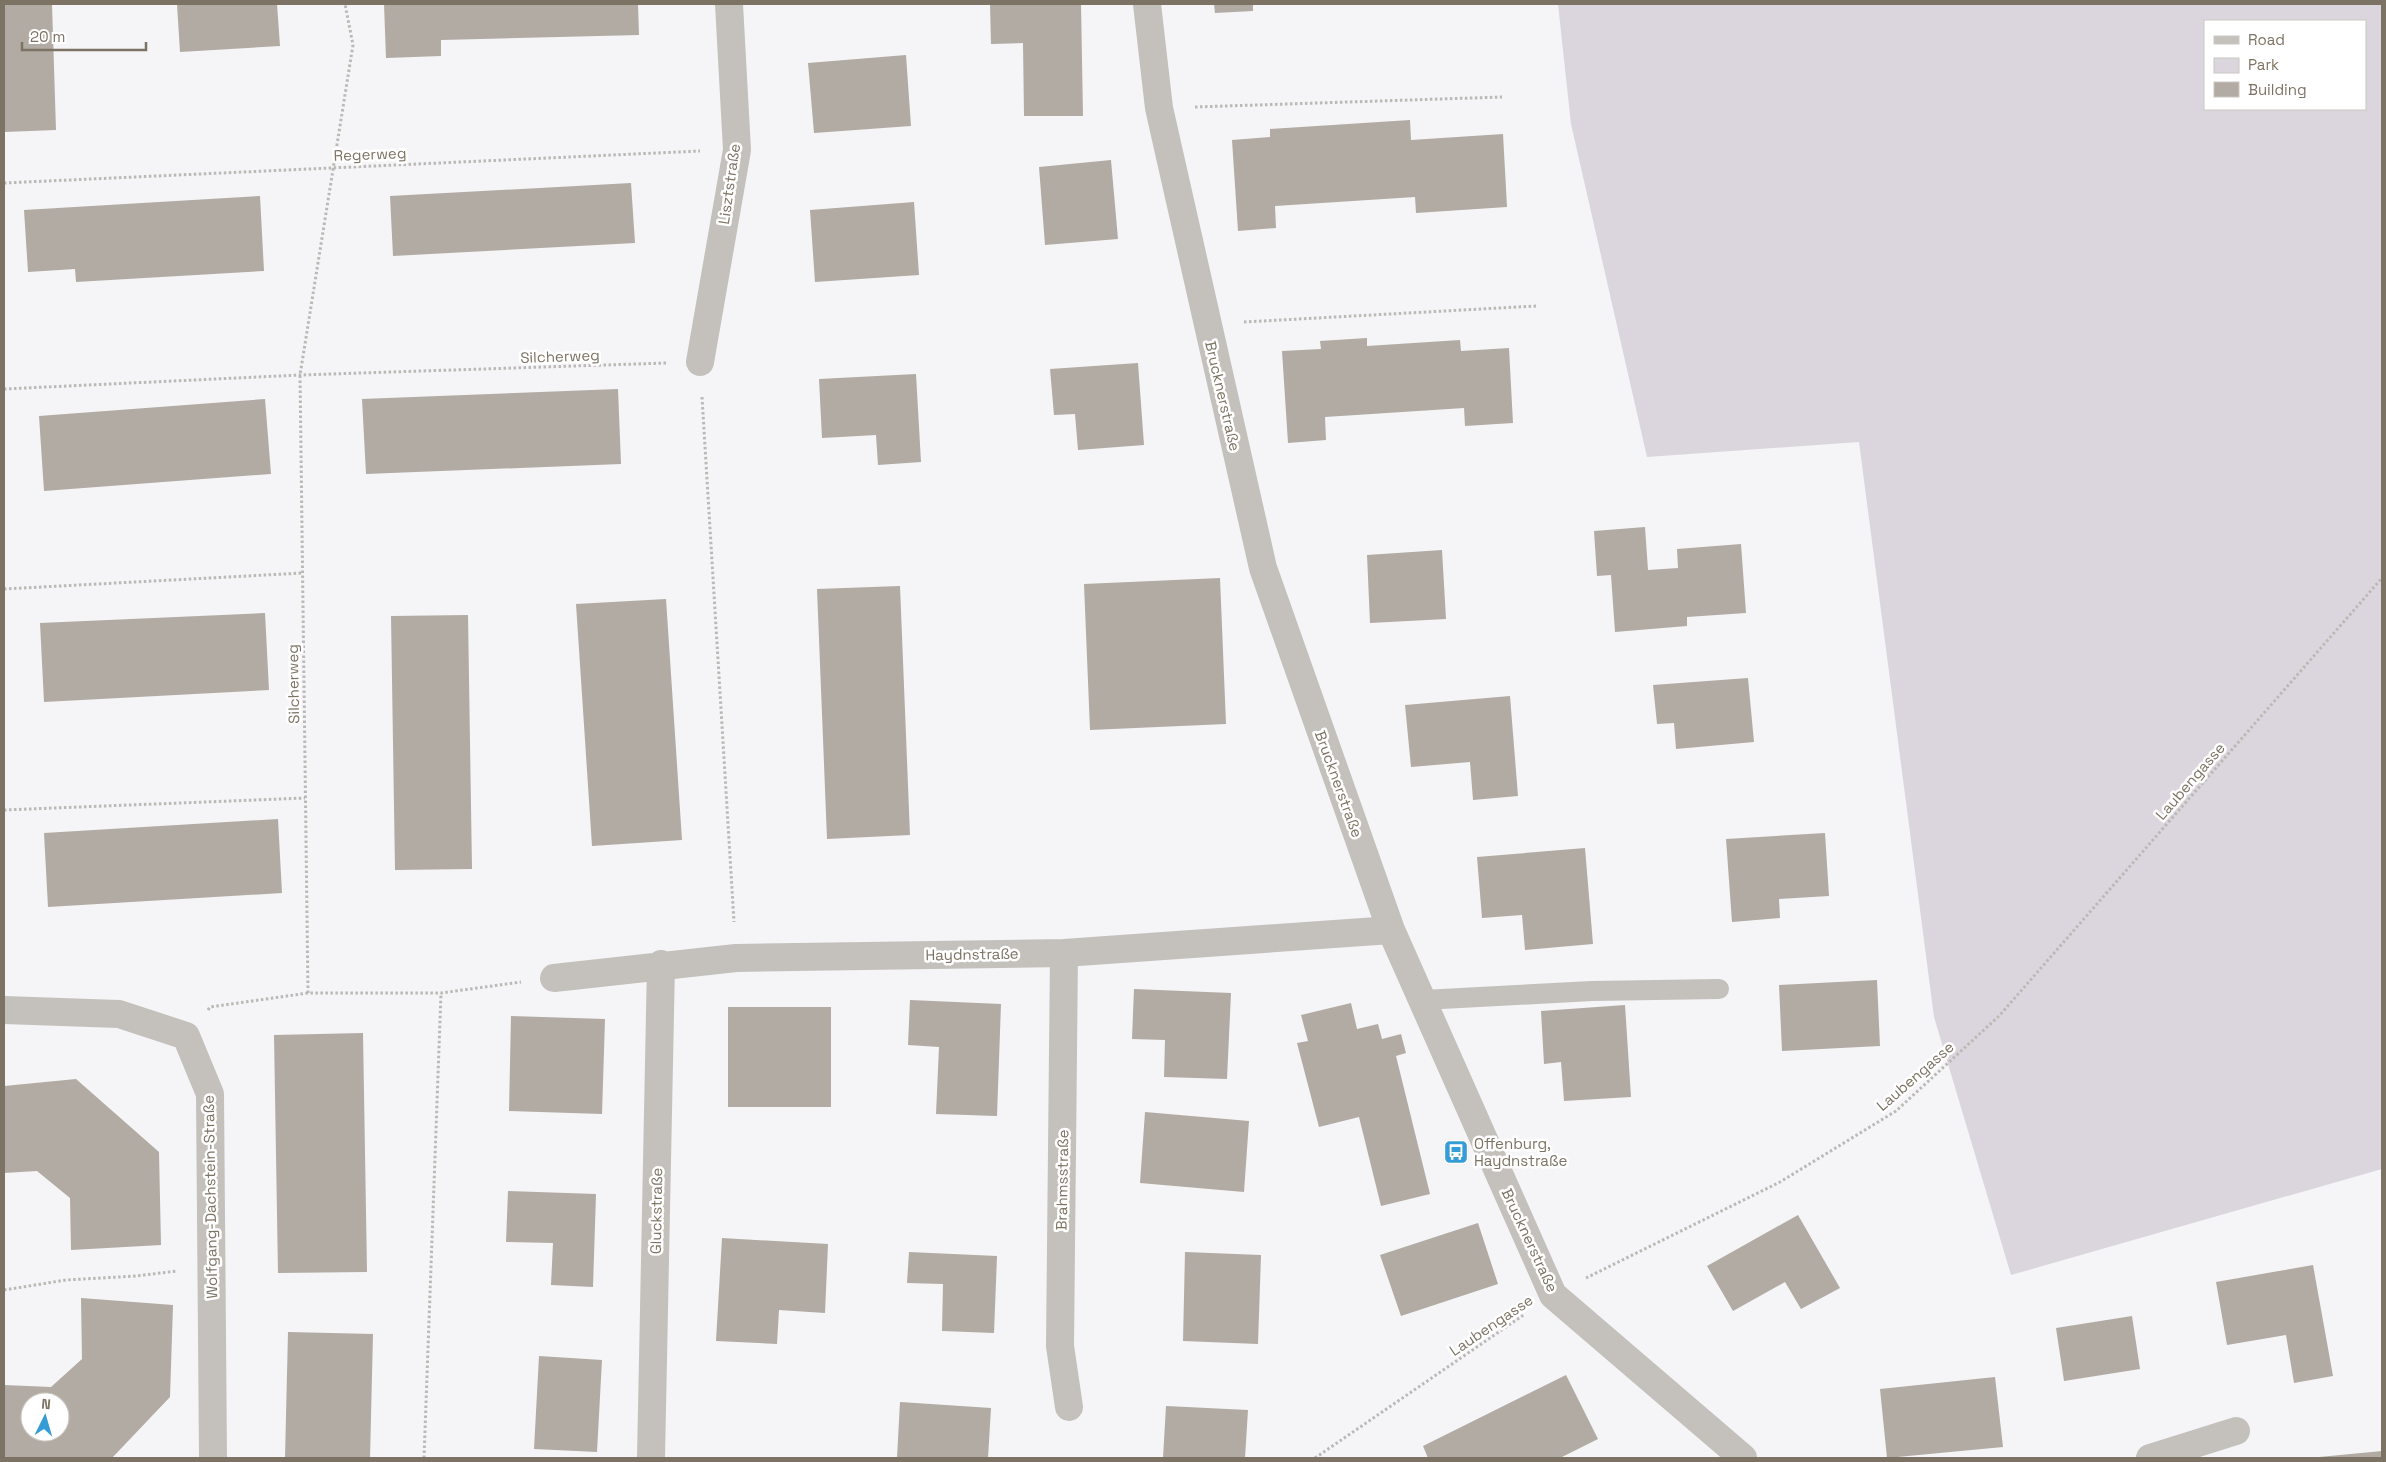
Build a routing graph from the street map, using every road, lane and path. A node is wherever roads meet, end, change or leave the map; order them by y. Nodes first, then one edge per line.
1 (345, 4) edge
2 (729, 4) edge
3 (1147, 4) edge
4 (1502, 97) dead end
5 (1159, 108) junction
6 (737, 150) junction
7 (332, 167) junction
8 (4, 183) edge
9 (1536, 306) dead end
10 (1206, 324) junction
11 (700, 362) junction
12 (300, 375) junction
13 (4, 389) edge
14 (303, 573) junction
15 (2382, 578) edge
16 (4, 589) edge
17 (306, 798) junction
18 (4, 810) edge
19 (1391, 930) junction
20 (1064, 953) junction
21 (736, 958) junction
22 (661, 964) junction
23 (554, 978) joint
24 (1719, 989) dead end
25 (308, 993) junction
26 (441, 993) junction
27 (1423, 1000) junction
28 (4, 1010) edge
29 (186, 1036) junction
30 (136, 1276) dead end
31 (4, 1290) edge
32 (1553, 1295) junction
33 (1069, 1406) dead end
34 (2236, 1431) dead end
35 (213, 1458) edge
36 (424, 1458) edge
37 (651, 1458) edge
38 (1316, 1458) edge
39 (1744, 1458) edge
40 (2150, 1458) edge

1 - 7 path, Silcherweg
2 - 6 street, Lisztstraße
3 - 5 street, Brucknerstraße
4 - 5 path
5 - 10 street, Brucknerstraße
6 - 7 path, Regerweg
6 - 11 street, Lisztstraße
7 - 8 path, Regerweg
7 - 12 path, Silcherweg
9 - 10 path
10 - 19 street, Brucknerstraße
11 - 12 path, Silcherweg
11 - 21 path
12 - 13 path, Silcherweg
12 - 14 path, Silcherweg
14 - 16 path
14 - 17 path, Silcherweg
15 - 32 path, Laubengasse
17 - 18 path
17 - 25 path, Silcherweg
19 - 20 street, Haydnstraße
19 - 27 street, Brucknerstraße
20 - 21 street, Haydnstraße
20 - 33 street, Brahmsstraße
21 - 22 street, Haydnstraße
22 - 23 street, Haydnstraße
22 - 37 street, Gluckstraße
23 - 26 path
24 - 27 lane
25 - 26 path
25 - 29 path
26 - 36 path
27 - 32 street, Brucknerstraße
28 - 29 street
29 - 35 street, Wolfgang-Dachstein-Straße
30 - 31 path
32 - 38 path, Laubengasse
32 - 39 street, Brucknerstraße
34 - 40 street

